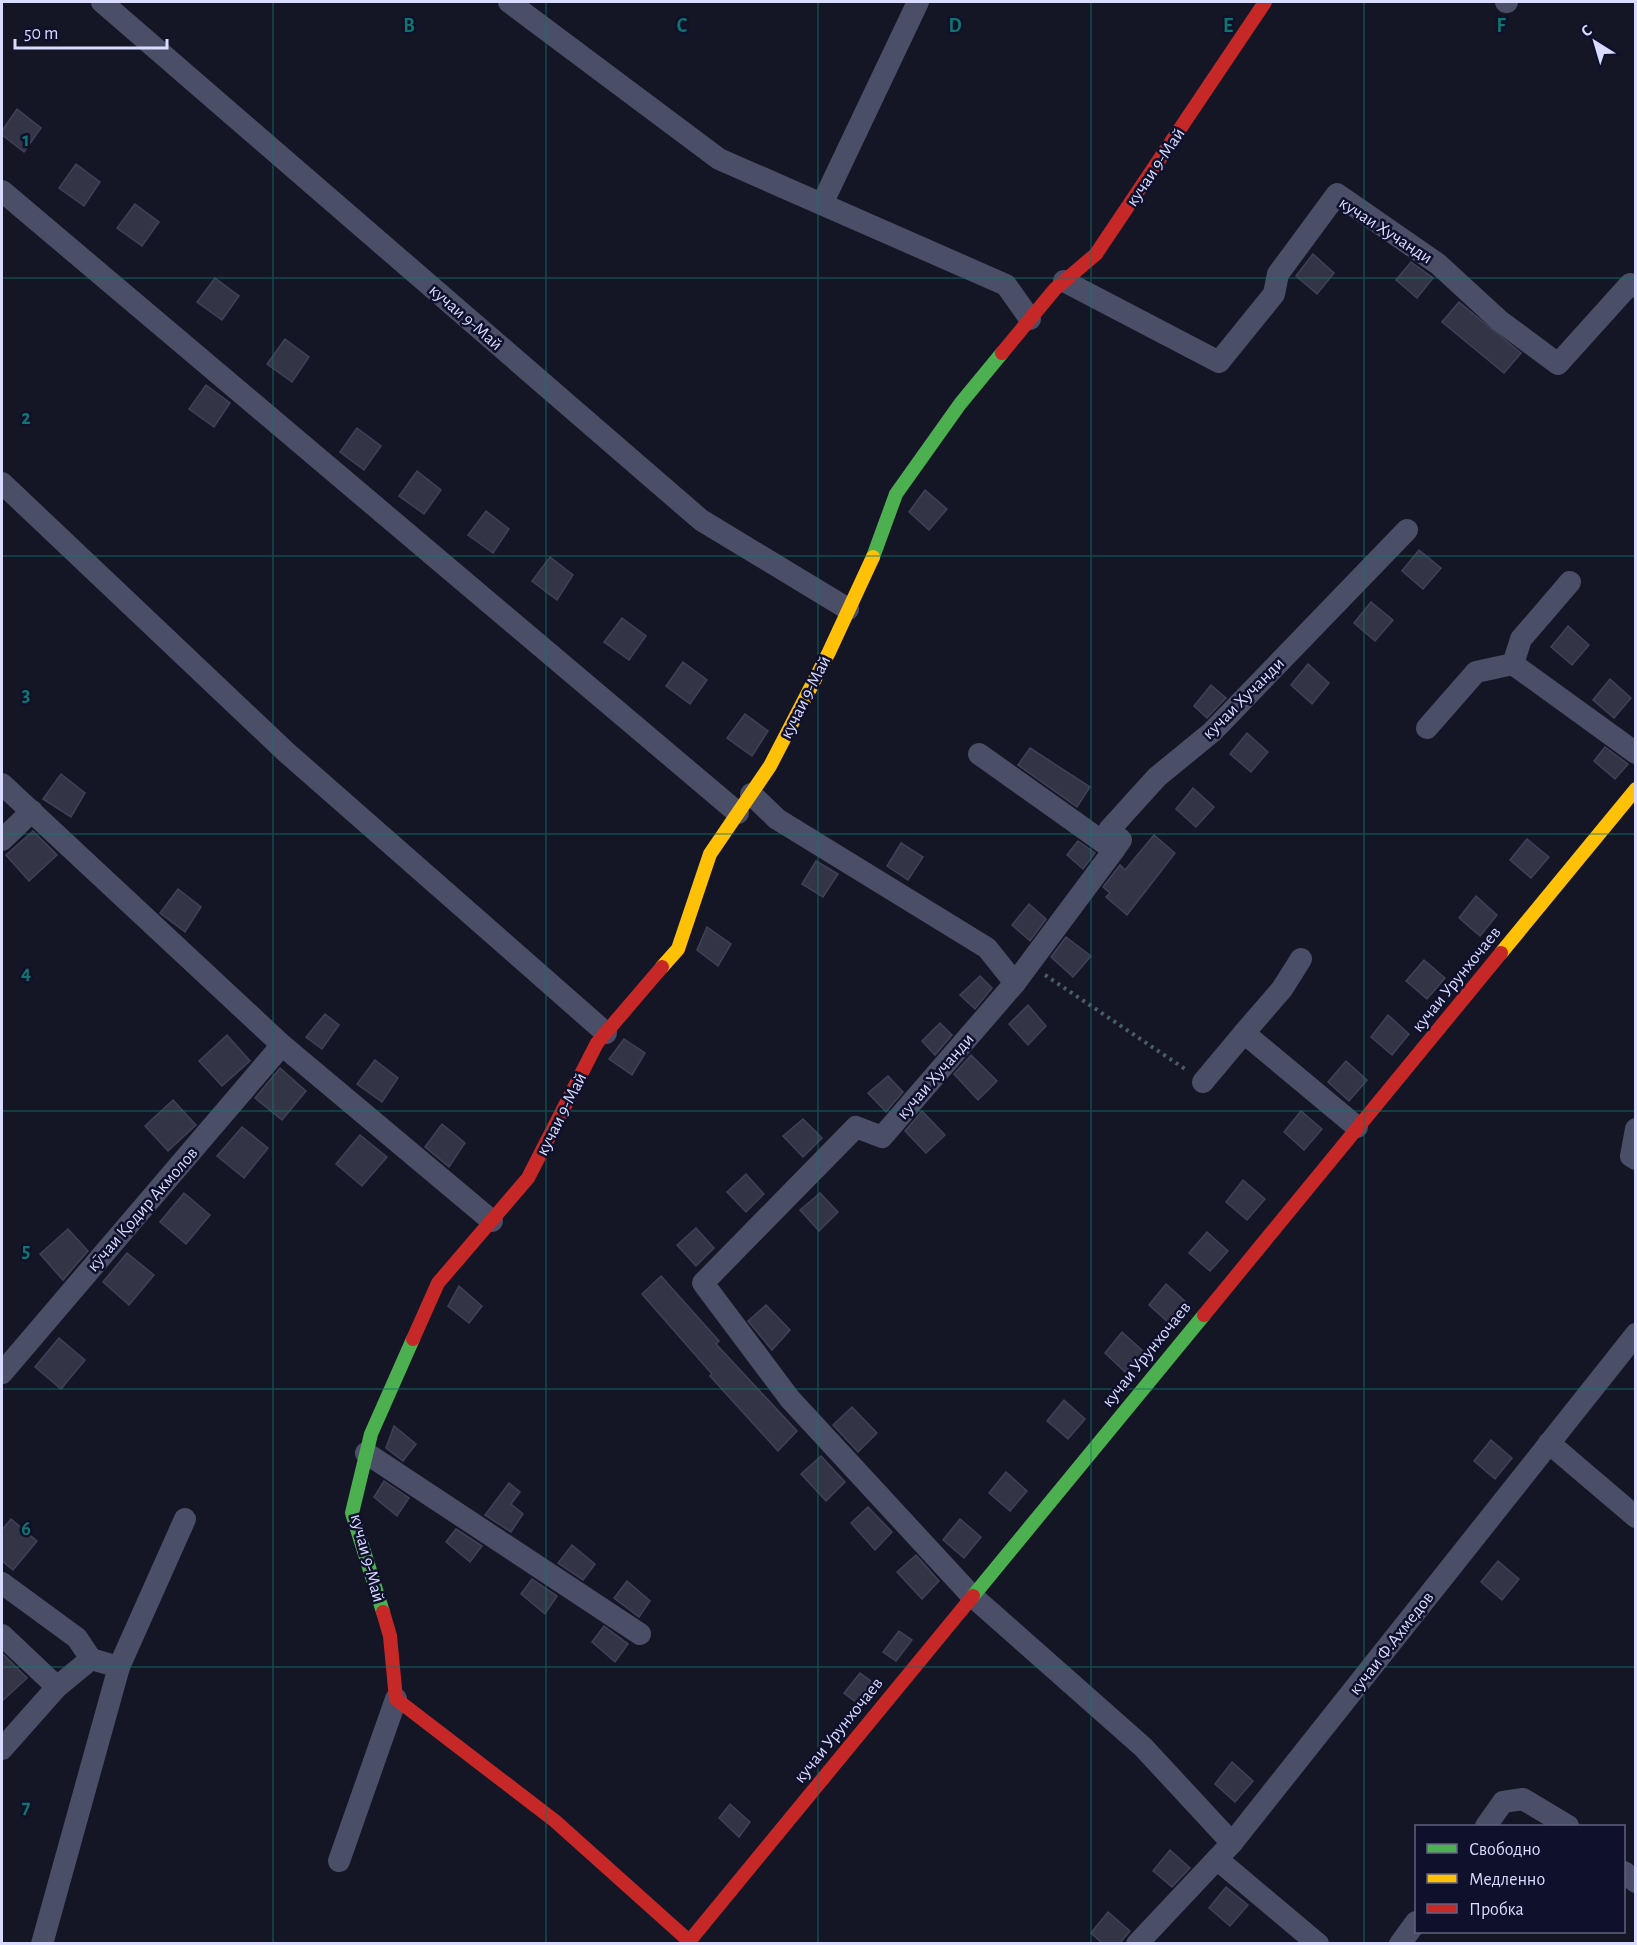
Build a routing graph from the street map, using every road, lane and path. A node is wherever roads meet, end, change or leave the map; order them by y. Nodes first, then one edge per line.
1 (102, 2) edge
2 (509, 2) edge
3 (917, 2) edge
4 (1264, 2) edge
5 (2, 191) edge
6 (822, 204) junction
7 (1064, 281) junction
8 (1635, 287) edge
9 (1030, 320) junction
10 (2, 483) edge
11 (1407, 530) dead end
12 (1570, 582) dead end
13 (848, 609) junction
14 (1513, 664) junction
15 (1427, 728) dead end
16 (1635, 753) edge
17 (979, 754) dead end
18 (2, 784) edge
19 (1635, 789) edge
20 (745, 804) junction
21 (32, 811) junction
22 (2, 840) edge
23 (1114, 850) junction
24 (1301, 959) dead end
25 (1028, 963) junction
26 (1015, 983) junction
27 (606, 1033) junction
28 (1244, 1033) junction
29 (282, 1045) junction
30 (1203, 1082) joint
31 (1357, 1127) junction
32 (1635, 1129) edge
33 (1635, 1159) edge
34 (492, 1221) junction
35 (1635, 1334) edge
36 (2, 1373) edge
37 (1549, 1443) junction
38 (366, 1454) junction
39 (1635, 1517) edge
40 (185, 1519) dead end
41 (2, 1583) edge
42 (971, 1595) junction
43 (640, 1634) dead end
44 (2, 1635) edge
45 (91, 1659) junction
46 (119, 1667) junction
47 (57, 1688) junction
48 (396, 1699) junction
49 (2, 1749) edge
50 (1487, 1825) edge
51 (1565, 1825) edge
52 (1225, 1851) junction
53 (339, 1861) dead end
54 (1415, 1923) edge
55 (688, 1942) edge
56 (42, 1944) edge
57 (1137, 1944) edge
58 (1318, 1944) edge
59 (1400, 1944) edge

1 - 13 street, кучаи 9-Май
2 - 6 street
3 - 6 street
4 - 7 street, кучаи 9-Май
5 - 20 street
6 - 9 street
7 - 8 street, кучаи Хучанди
7 - 9 street, кучаи 9-Май
9 - 13 street, кучаи 9-Май
10 - 27 street
11 - 23 street, кучаи Хучанди
12 - 14 street
13 - 20 street, кучаи 9-Май
14 - 15 street
14 - 16 street
17 - 23 street
18 - 21 street
19 - 31 street, кучаи Урунхочаев
20 - 26 street
20 - 27 street, кучаи 9-Май
21 - 22 street
21 - 29 street
23 - 25 street, кучаи Хучанди
24 - 28 street
25 - 26 street, кучаи Хучанди
25 - 30 path
26 - 42 street, кучаи Хучанди
27 - 34 street, кучаи 9-Май
28 - 30 street
28 - 31 street
29 - 34 street
29 - 36 street, кӯчаи Қодир Акмолов
31 - 42 street, кучаи Урунхочаев
32 - 33 street
34 - 38 street, кучаи 9-Май
35 - 37 street, кучаи Ф.Ахмедов
37 - 39 street
37 - 52 street, кучаи Ф.Ахмедов
38 - 43 street
38 - 48 street, кучаи 9-Май
40 - 46 street
41 - 45 street
42 - 52 street
42 - 55 street, кучаи Урунхочаев
44 - 47 street
45 - 46 street
45 - 47 street
46 - 56 street
47 - 49 street
48 - 53 street
48 - 55 street
50 - 51 street
52 - 57 street, кучаи Ф.Ахмедов
52 - 58 street
54 - 59 street

